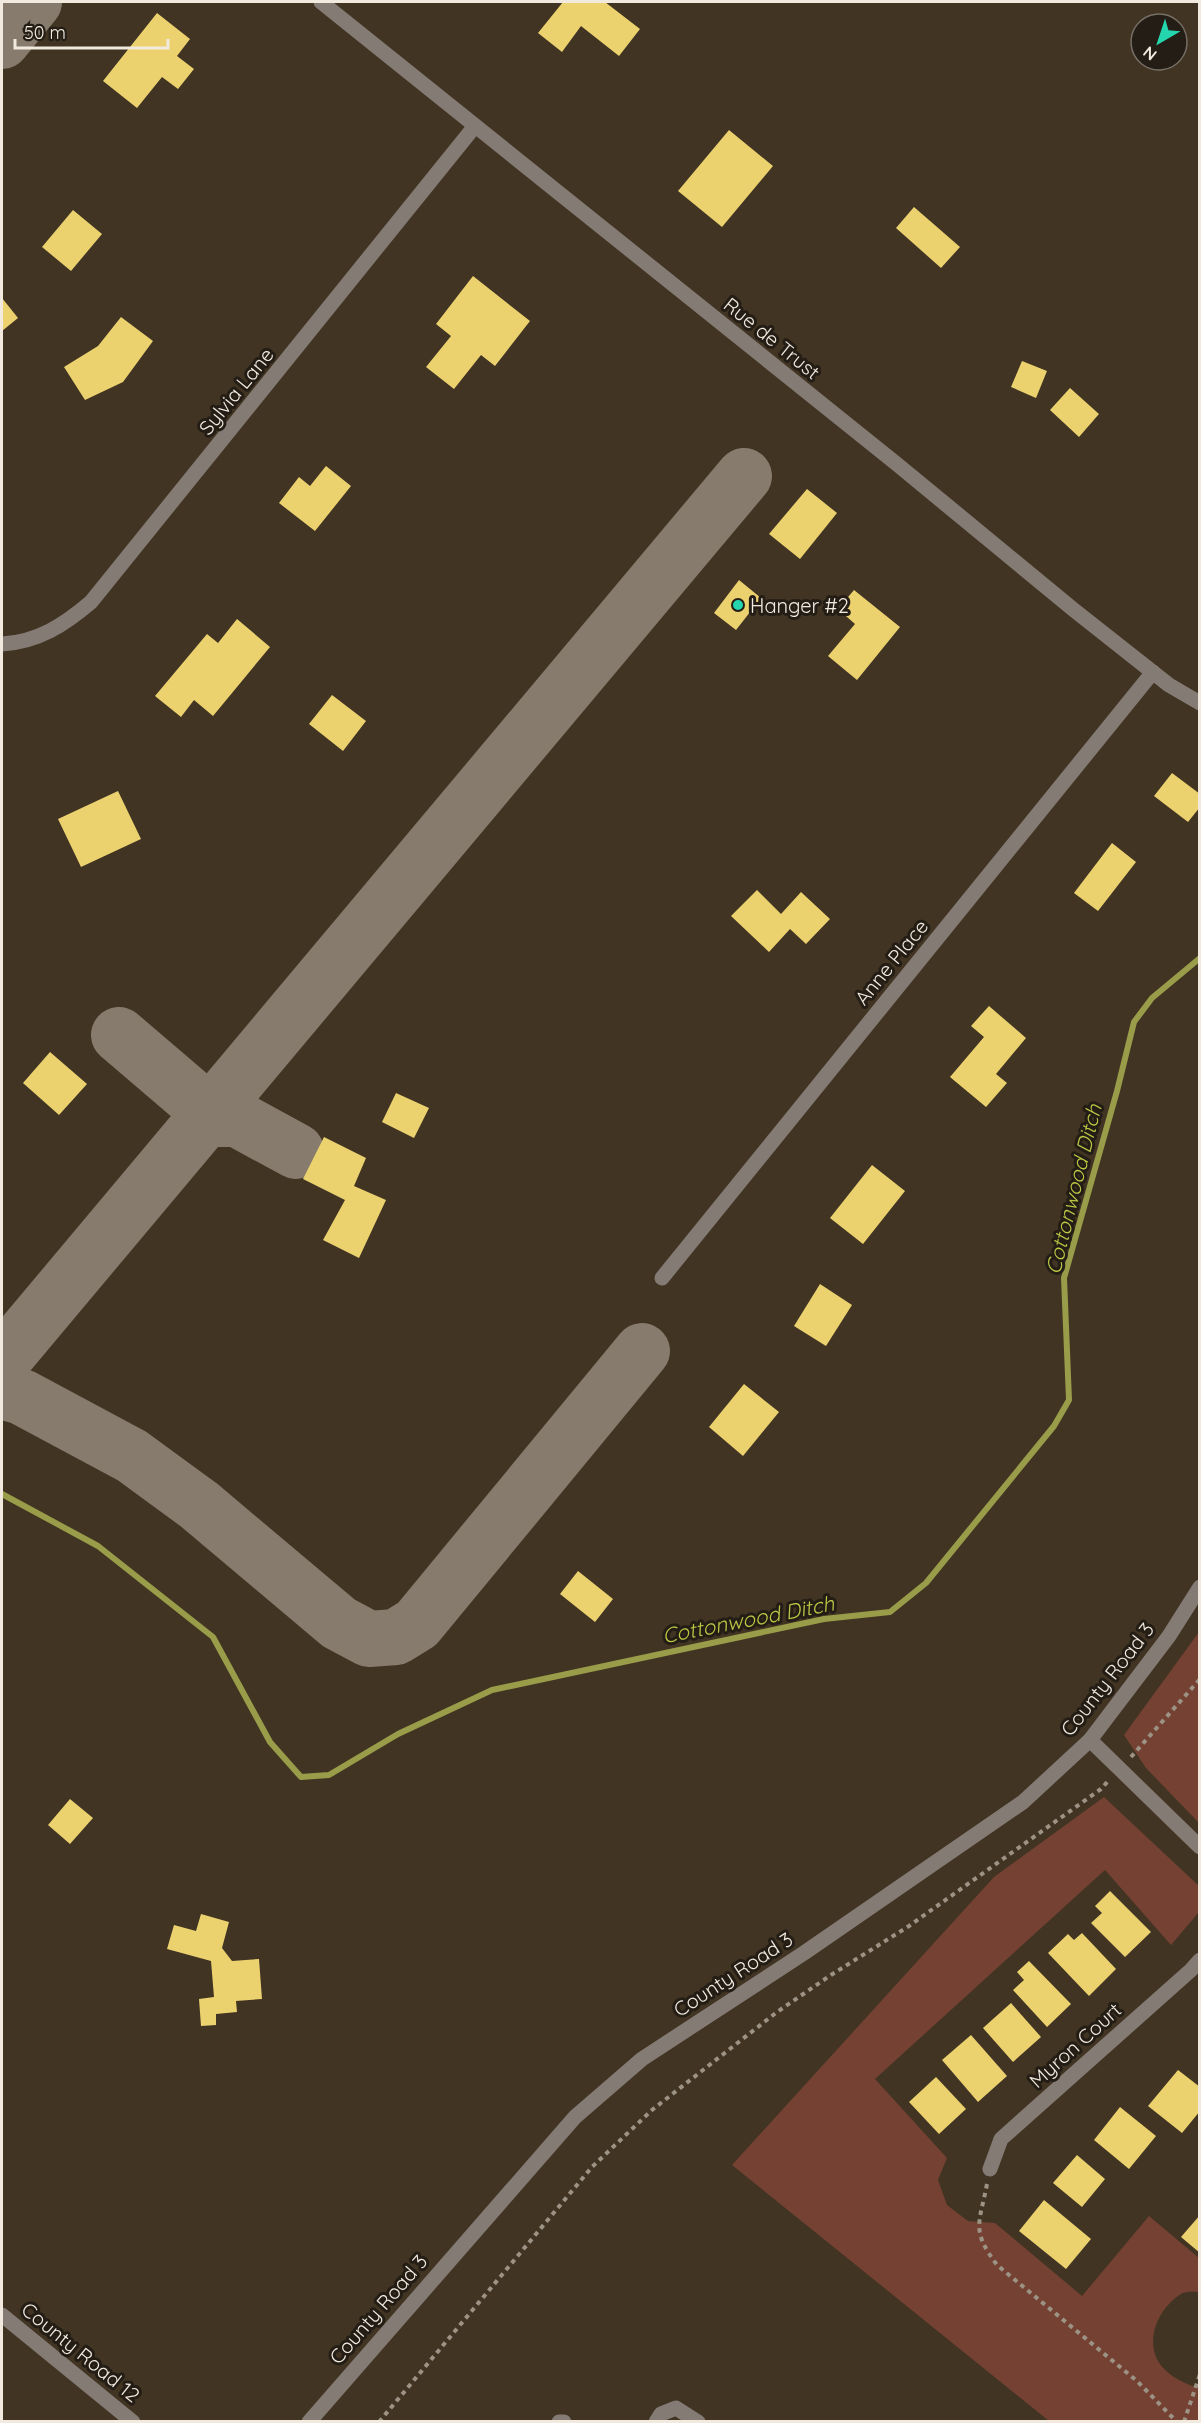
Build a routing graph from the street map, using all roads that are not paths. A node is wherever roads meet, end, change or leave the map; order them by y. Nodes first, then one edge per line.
1 (321, 2) edge
2 (475, 126) junction
3 (2, 644) edge
4 (1153, 672) junction
5 (1200, 703) edge
6 (662, 1278) dead end
7 (1200, 1587) edge
8 (1090, 1740) junction
9 (1200, 1847) edge
10 (1200, 1960) edge
11 (990, 2169) road end
12 (2, 2315) edge
13 (134, 2421) edge
14 (309, 2421) edge
15 (656, 2421) edge
16 (698, 2421) edge

1 - 2 street, Rue de Trust
2 - 3 street, Sylvia Lane
2 - 4 street, Rue de Trust
4 - 5 street, Rue de Trust
4 - 6 street, Anne Place
7 - 8 street, County Road 3
8 - 9 street
8 - 14 street, County Road 3
10 - 11 street, Myron Court
12 - 13 street, County Road 12
15 - 16 street

